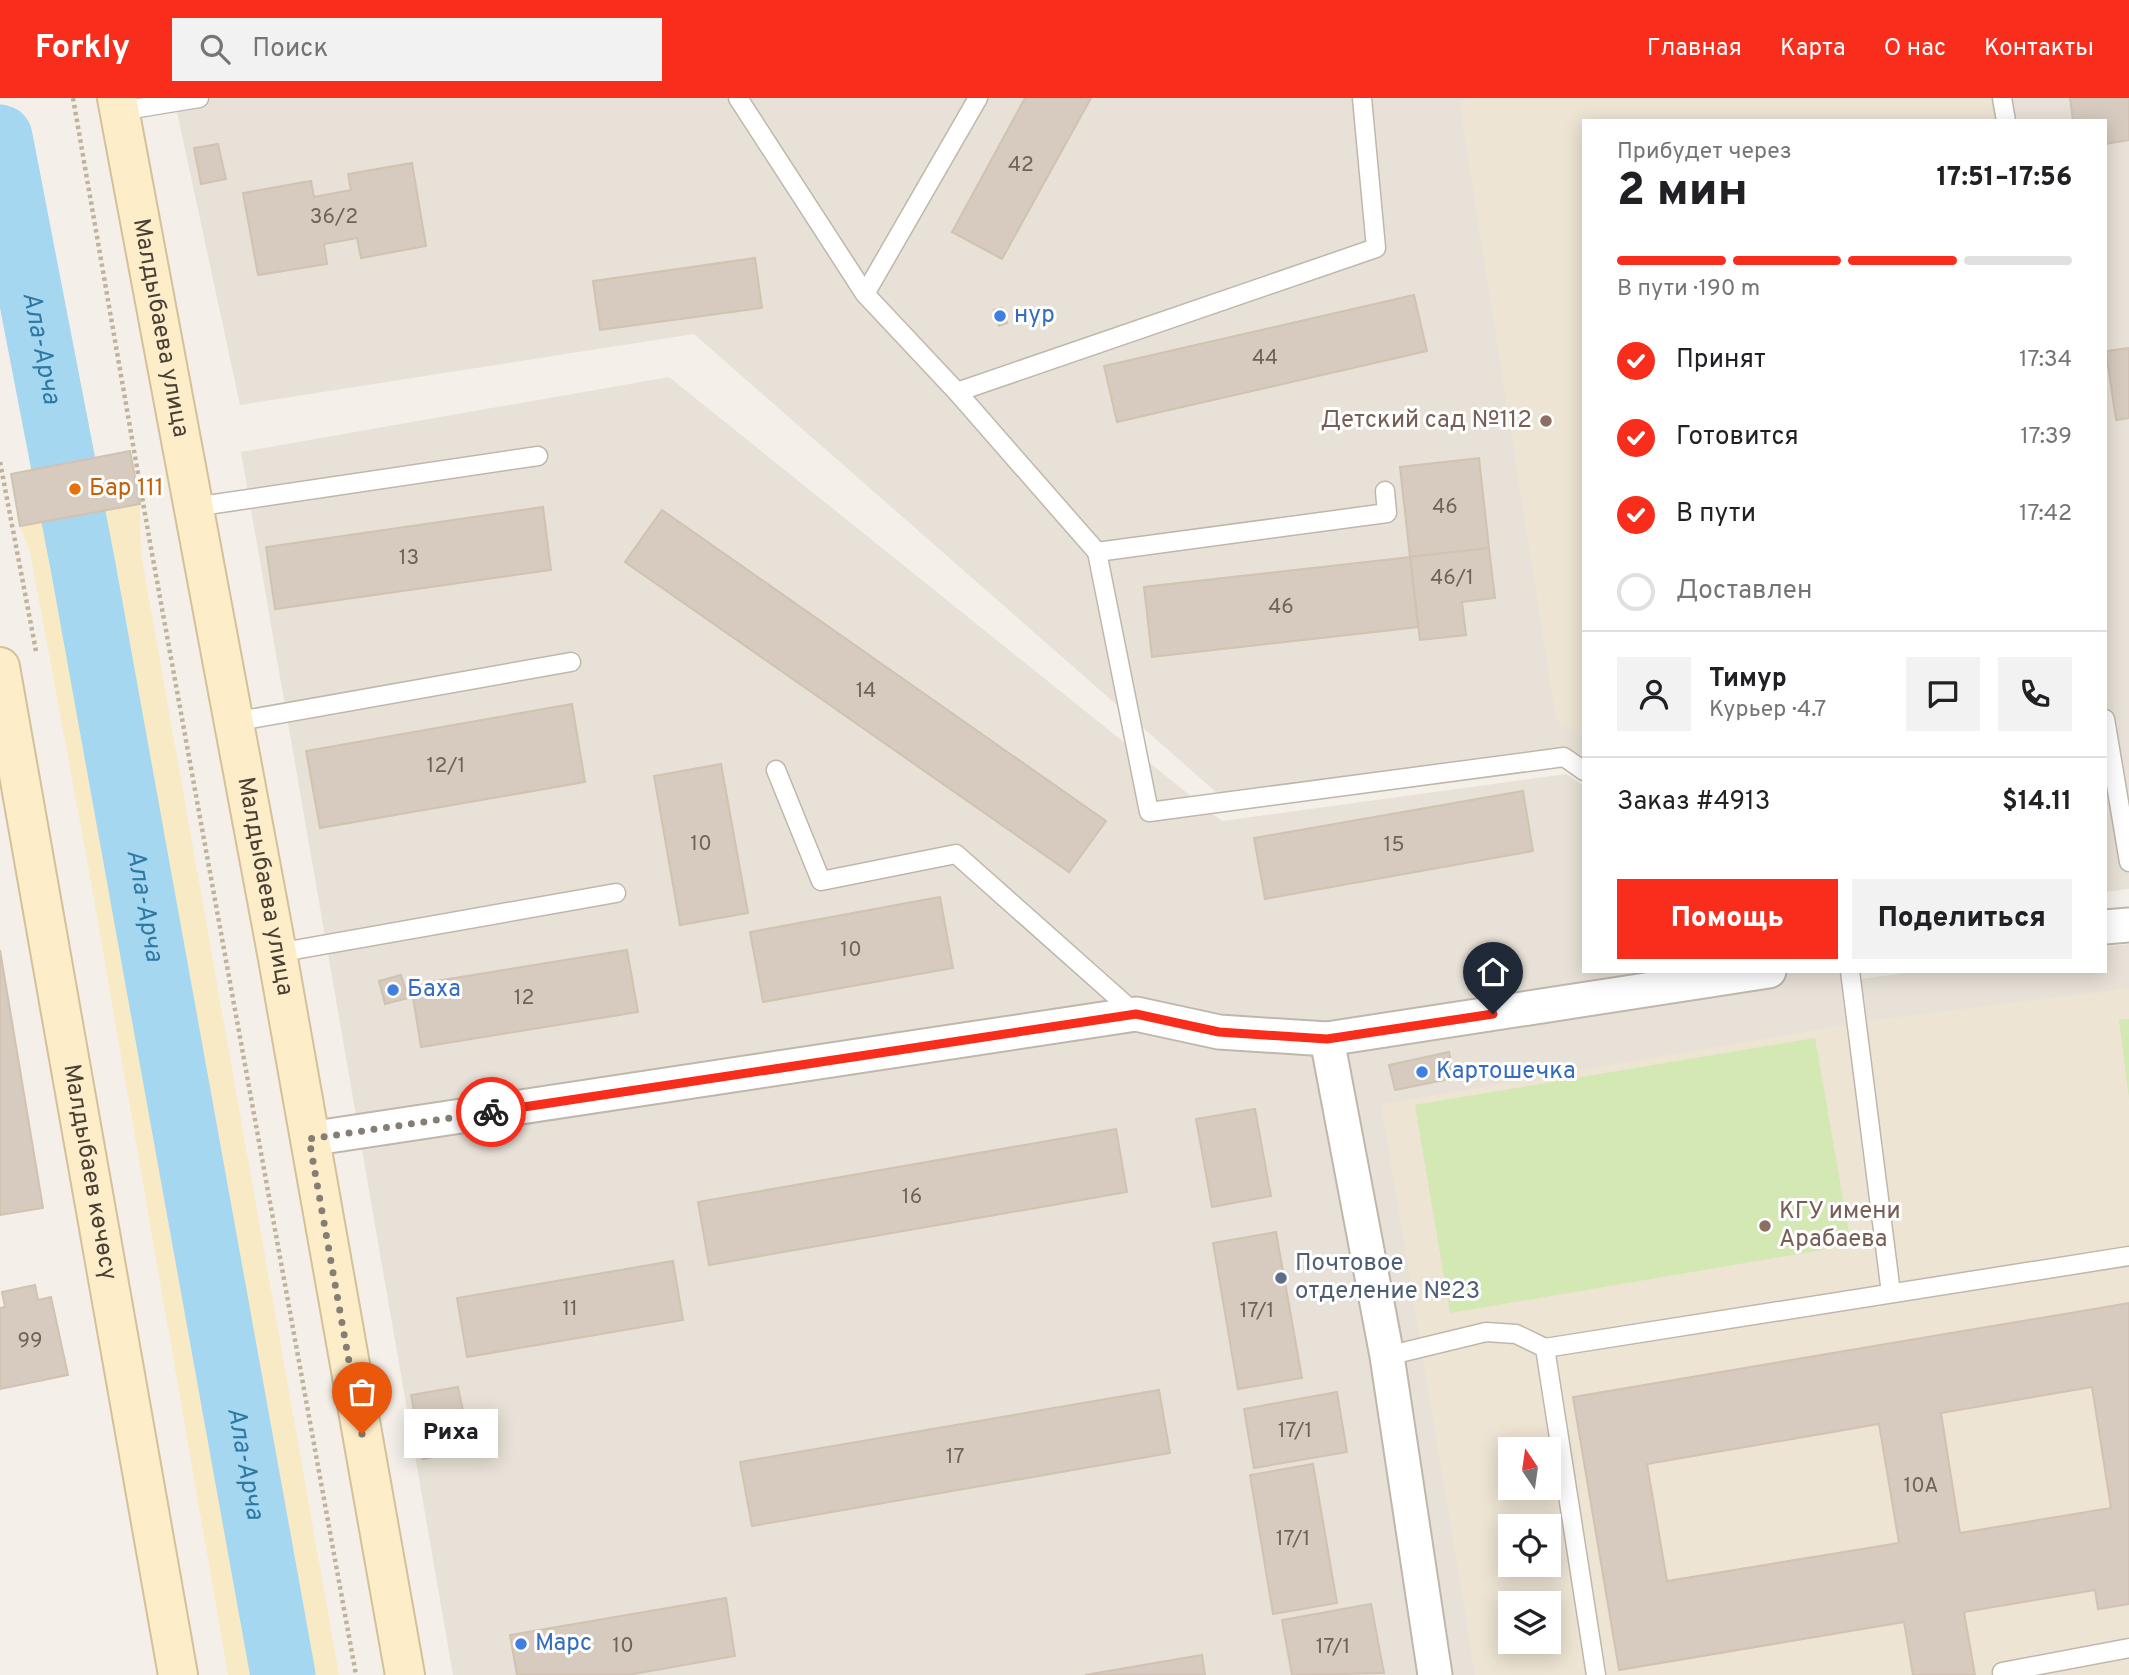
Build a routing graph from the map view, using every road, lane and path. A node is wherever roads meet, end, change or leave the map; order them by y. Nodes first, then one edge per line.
1 (74, 98) edge
2 (199, 98) edge
3 (737, 98) edge
4 (978, 98) edge
5 (1362, 98) edge
6 (2002, 98) edge
7 (118, 104) edge
8 (2006, 119) edge
9 (866, 293) junction
10 (957, 392) junction
11 (538, 456) dead end
12 (1385, 491) dead end
13 (194, 507) junction
14 (1097, 552) junction
15 (571, 662) dead end
16 (0, 667) edge
17 (233, 722) junction
18 (2107, 731) edge
19 (776, 770) dead end
20 (1582, 770) edge
21 (2129, 862) edge
22 (616, 893) dead end
23 (2129, 925) edge
24 (2107, 928) edge
25 (277, 953) junction
26 (1756, 973) edge
27 (1850, 973) edge
28 (1136, 1014) junction
29 (1327, 1039) junction
30 (309, 1139) junction
31 (2129, 1256) edge
32 (1891, 1293) junction
33 (1545, 1348) junction
34 (1387, 1356) junction
35 (2129, 1648) edge
36 (2002, 1672) dead end
37 (178, 1675) edge
38 (356, 1675) edge
39 (405, 1675) edge
40 (1435, 1675) edge
41 (1596, 1675) edge

1 - 38 path
2 - 7 lane
3 - 9 lane
4 - 9 lane
5 - 10 lane
6 - 8 lane
7 - 13 street, Малдыбаева улица
9 - 10 lane
10 - 14 lane
11 - 13 lane
12 - 14 lane
13 - 17 street, Малдыбаева улица
14 - 20 lane
15 - 17 lane
16 - 37 street, Малдыбаев көчөсү
17 - 25 street, Малдыбаева улица
18 - 21 lane
19 - 28 lane
22 - 25 lane
23 - 24 street
25 - 30 street, Малдыбаева улица
26 - 29 street
27 - 32 lane
28 - 29 street
28 - 30 street
29 - 34 street
30 - 39 street, Малдыбаева улица
31 - 32 lane
32 - 33 lane
33 - 34 lane
33 - 41 lane
34 - 40 street
35 - 36 lane

